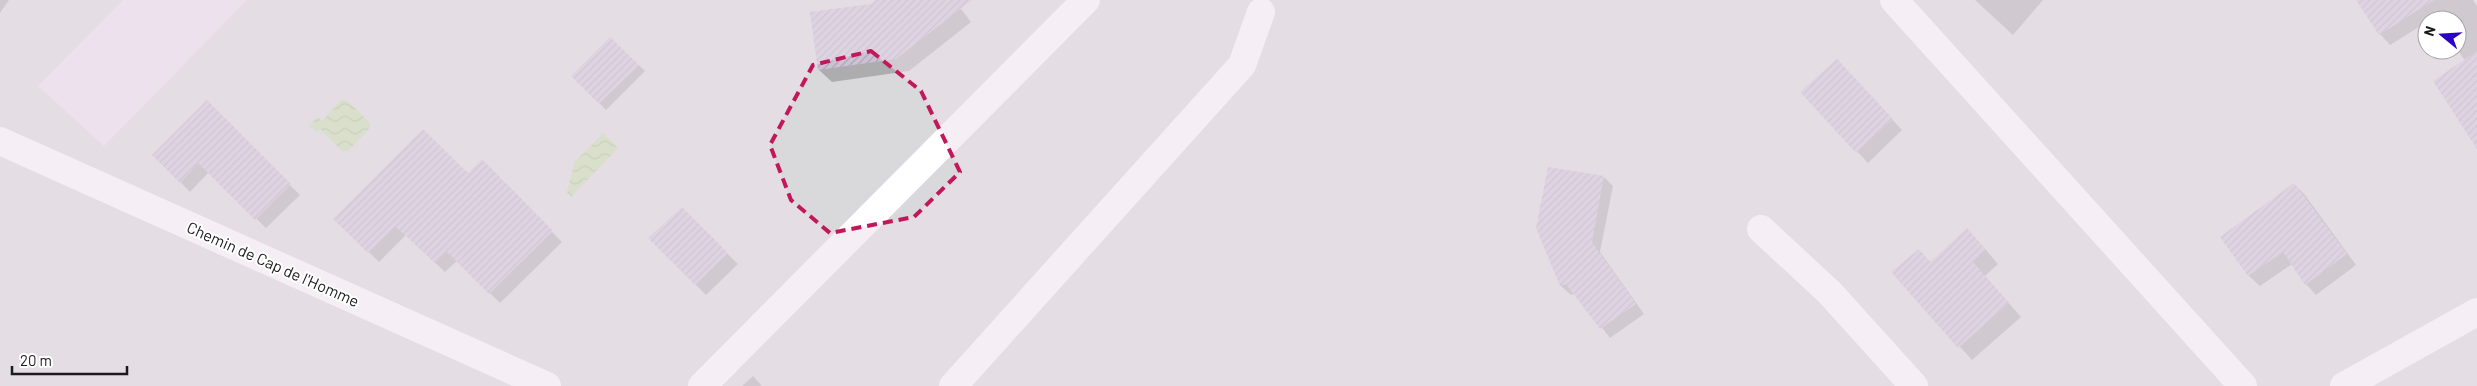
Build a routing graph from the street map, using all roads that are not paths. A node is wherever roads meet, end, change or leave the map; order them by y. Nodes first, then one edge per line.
1 (1086, 0) edge
2 (1894, 0) edge
3 (1262, 12) dead end
4 (0, 141) edge
5 (1761, 229) dead end
6 (2477, 312) edge
7 (547, 386) edge
8 (702, 386) edge
9 (953, 386) edge
10 (1914, 386) edge
11 (2243, 386) edge
12 (2344, 386) edge

1 - 8 street
2 - 11 street
3 - 9 street
4 - 7 street, Chemin de Cap de l'Homme
5 - 10 street
6 - 12 street

